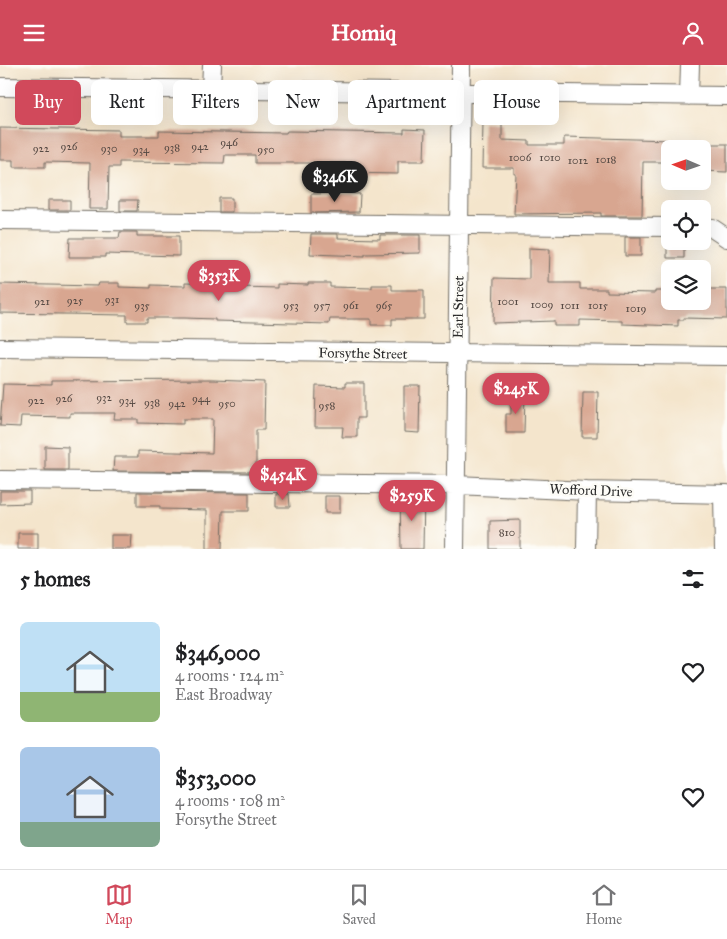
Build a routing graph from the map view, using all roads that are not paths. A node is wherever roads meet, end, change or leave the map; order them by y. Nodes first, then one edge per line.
1 (212, 65) edge
2 (461, 65) edge
3 (690, 65) edge
4 (211, 80) edge
5 (461, 80) edge
6 (0, 87) edge
7 (173, 89) edge
8 (258, 90) edge
9 (348, 91) edge
10 (464, 93) edge
11 (689, 96) junction
12 (727, 96) edge
13 (461, 125) edge
14 (0, 221) edge
15 (459, 225) junction
16 (661, 227) edge
17 (711, 227) edge
18 (727, 238) edge
19 (0, 349) edge
20 (457, 354) junction
21 (727, 356) edge
22 (0, 480) edge
23 (456, 485) junction
24 (587, 491) junction
25 (725, 494) edge
26 (455, 549) edge
27 (586, 549) edge
28 (724, 549) edge

1 - 4 street
2 - 5 street, Earl Street
3 - 11 street
6 - 7 street
8 - 9 street
10 - 11 street
11 - 12 street
13 - 15 street, Earl Street
14 - 15 street
15 - 16 street
15 - 20 street, Earl Street
17 - 18 street
19 - 20 street, Forsythe Street
20 - 21 street, Forsythe Street
20 - 23 street, Earl Street
22 - 23 street, Wofford Drive
23 - 24 street, Wofford Drive
23 - 26 street, Earl Street
24 - 25 street, Wofford Drive
24 - 27 street
25 - 28 street

